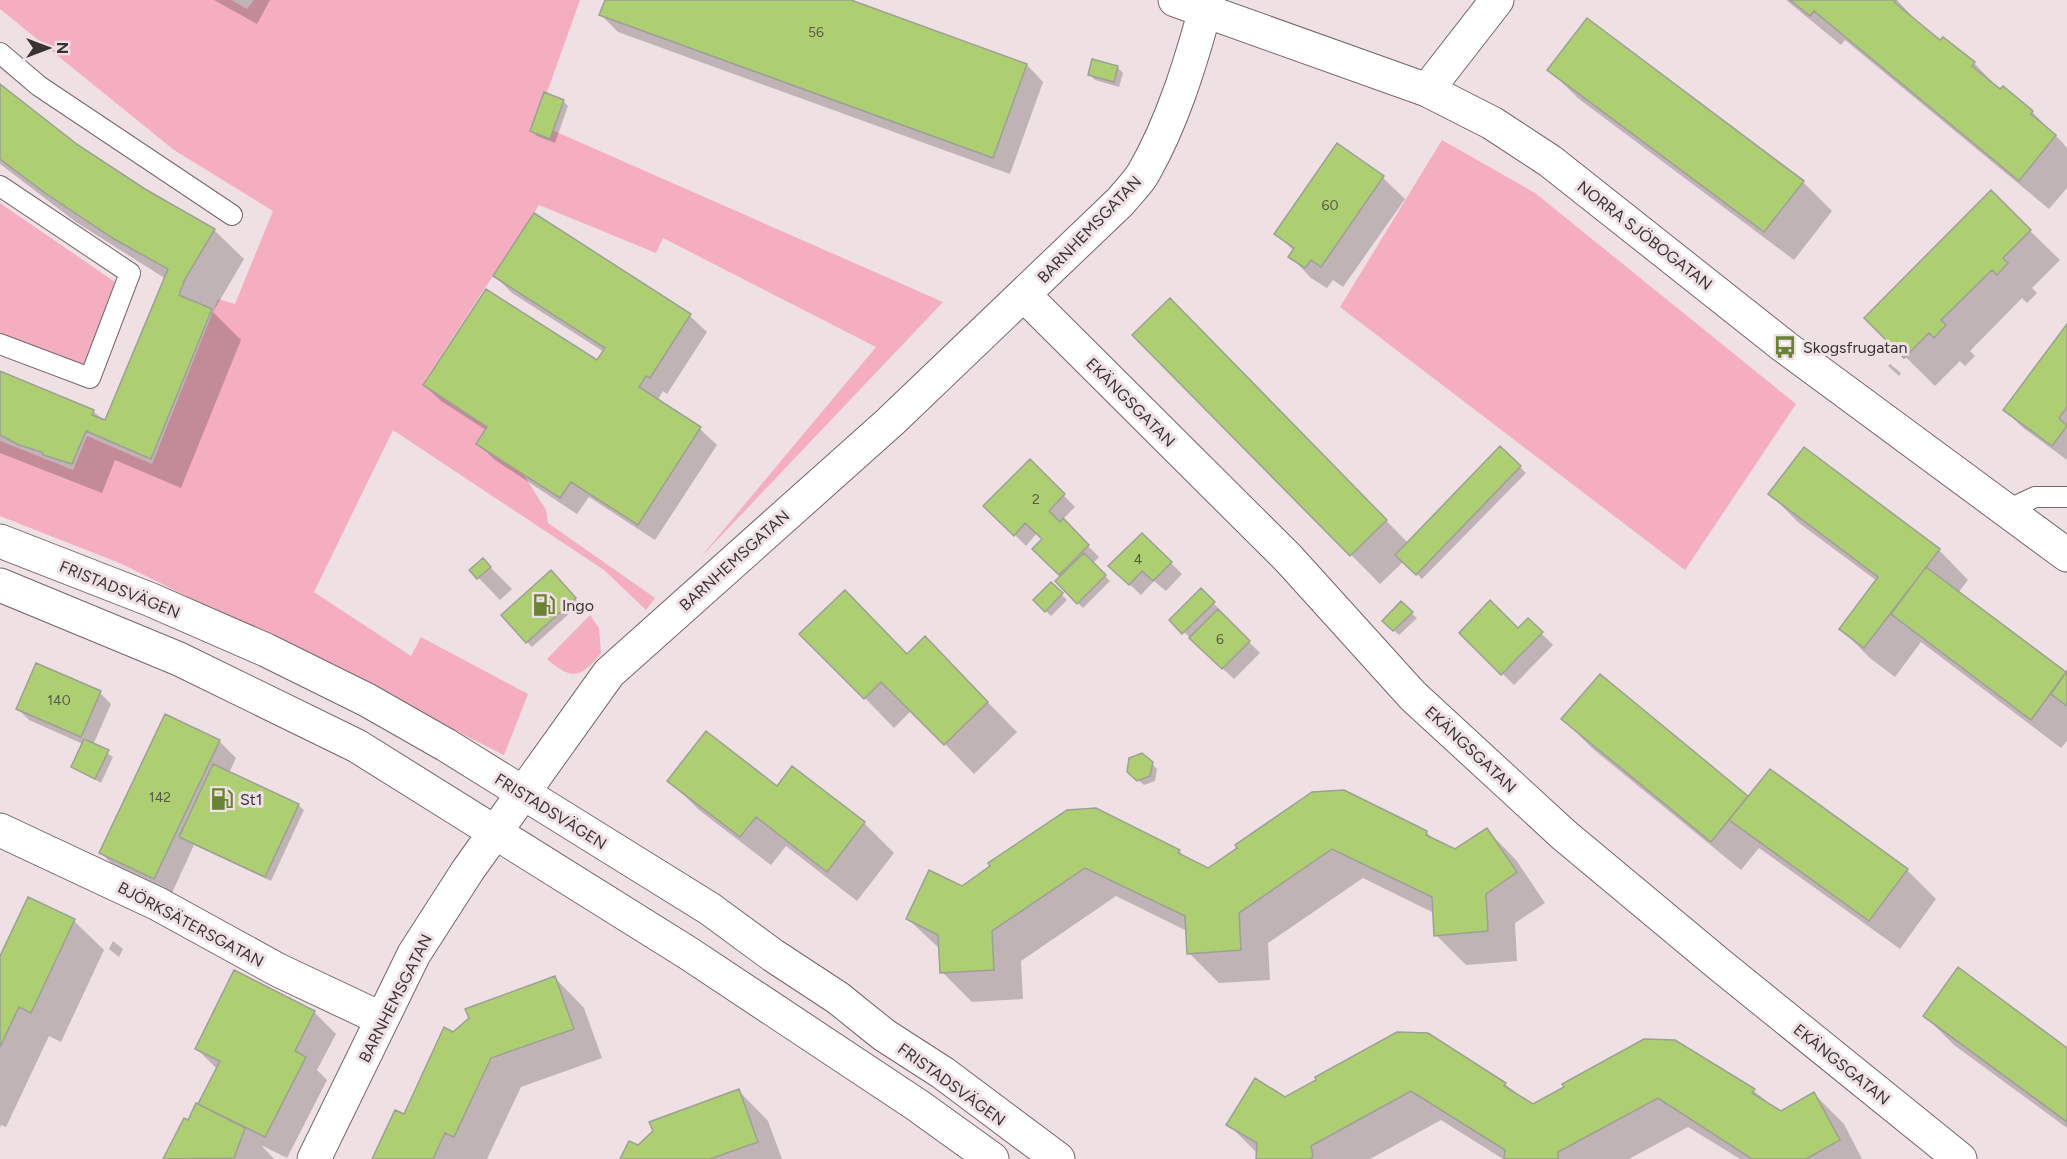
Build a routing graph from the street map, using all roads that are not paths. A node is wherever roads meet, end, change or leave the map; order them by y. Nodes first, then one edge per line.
1 (1497, 0) edge
2 (1190, 5) edge
3 (0, 52) edge
4 (1427, 90) junction
5 (0, 186) edge
6 (232, 215) dead end
7 (1024, 295) junction
8 (0, 344) edge
9 (2067, 497) edge
10 (2006, 511) junction
11 (0, 541) edge
12 (2067, 555) edge
13 (0, 585) edge
14 (524, 793) junction
15 (0, 830) edge
16 (495, 832) junction
17 (382, 1019) junction
18 (314, 1159) edge
19 (992, 1159) edge
20 (1058, 1159) edge
21 (1960, 1159) edge

1 - 4 street
2 - 4 street, NORRA SJÖBOGATAN
2 - 7 street, BARNHEMSGATAN
3 - 6 lane
4 - 10 street, NORRA SJÖBOGATAN
5 - 8 lane
7 - 14 street, BARNHEMSGATAN
7 - 21 street, EKÄNGSGATAN
9 - 10 lane
10 - 12 street, NORRA SJÖBOGATAN
11 - 14 street, FRISTADSVÄGEN
13 - 16 street
14 - 16 street, BARNHEMSGATAN
14 - 20 street, FRISTADSVÄGEN
15 - 17 street, BJÖRKSÄTERSGATAN
16 - 17 street, BARNHEMSGATAN
16 - 19 street
17 - 18 street, BARNHEMSGATAN

